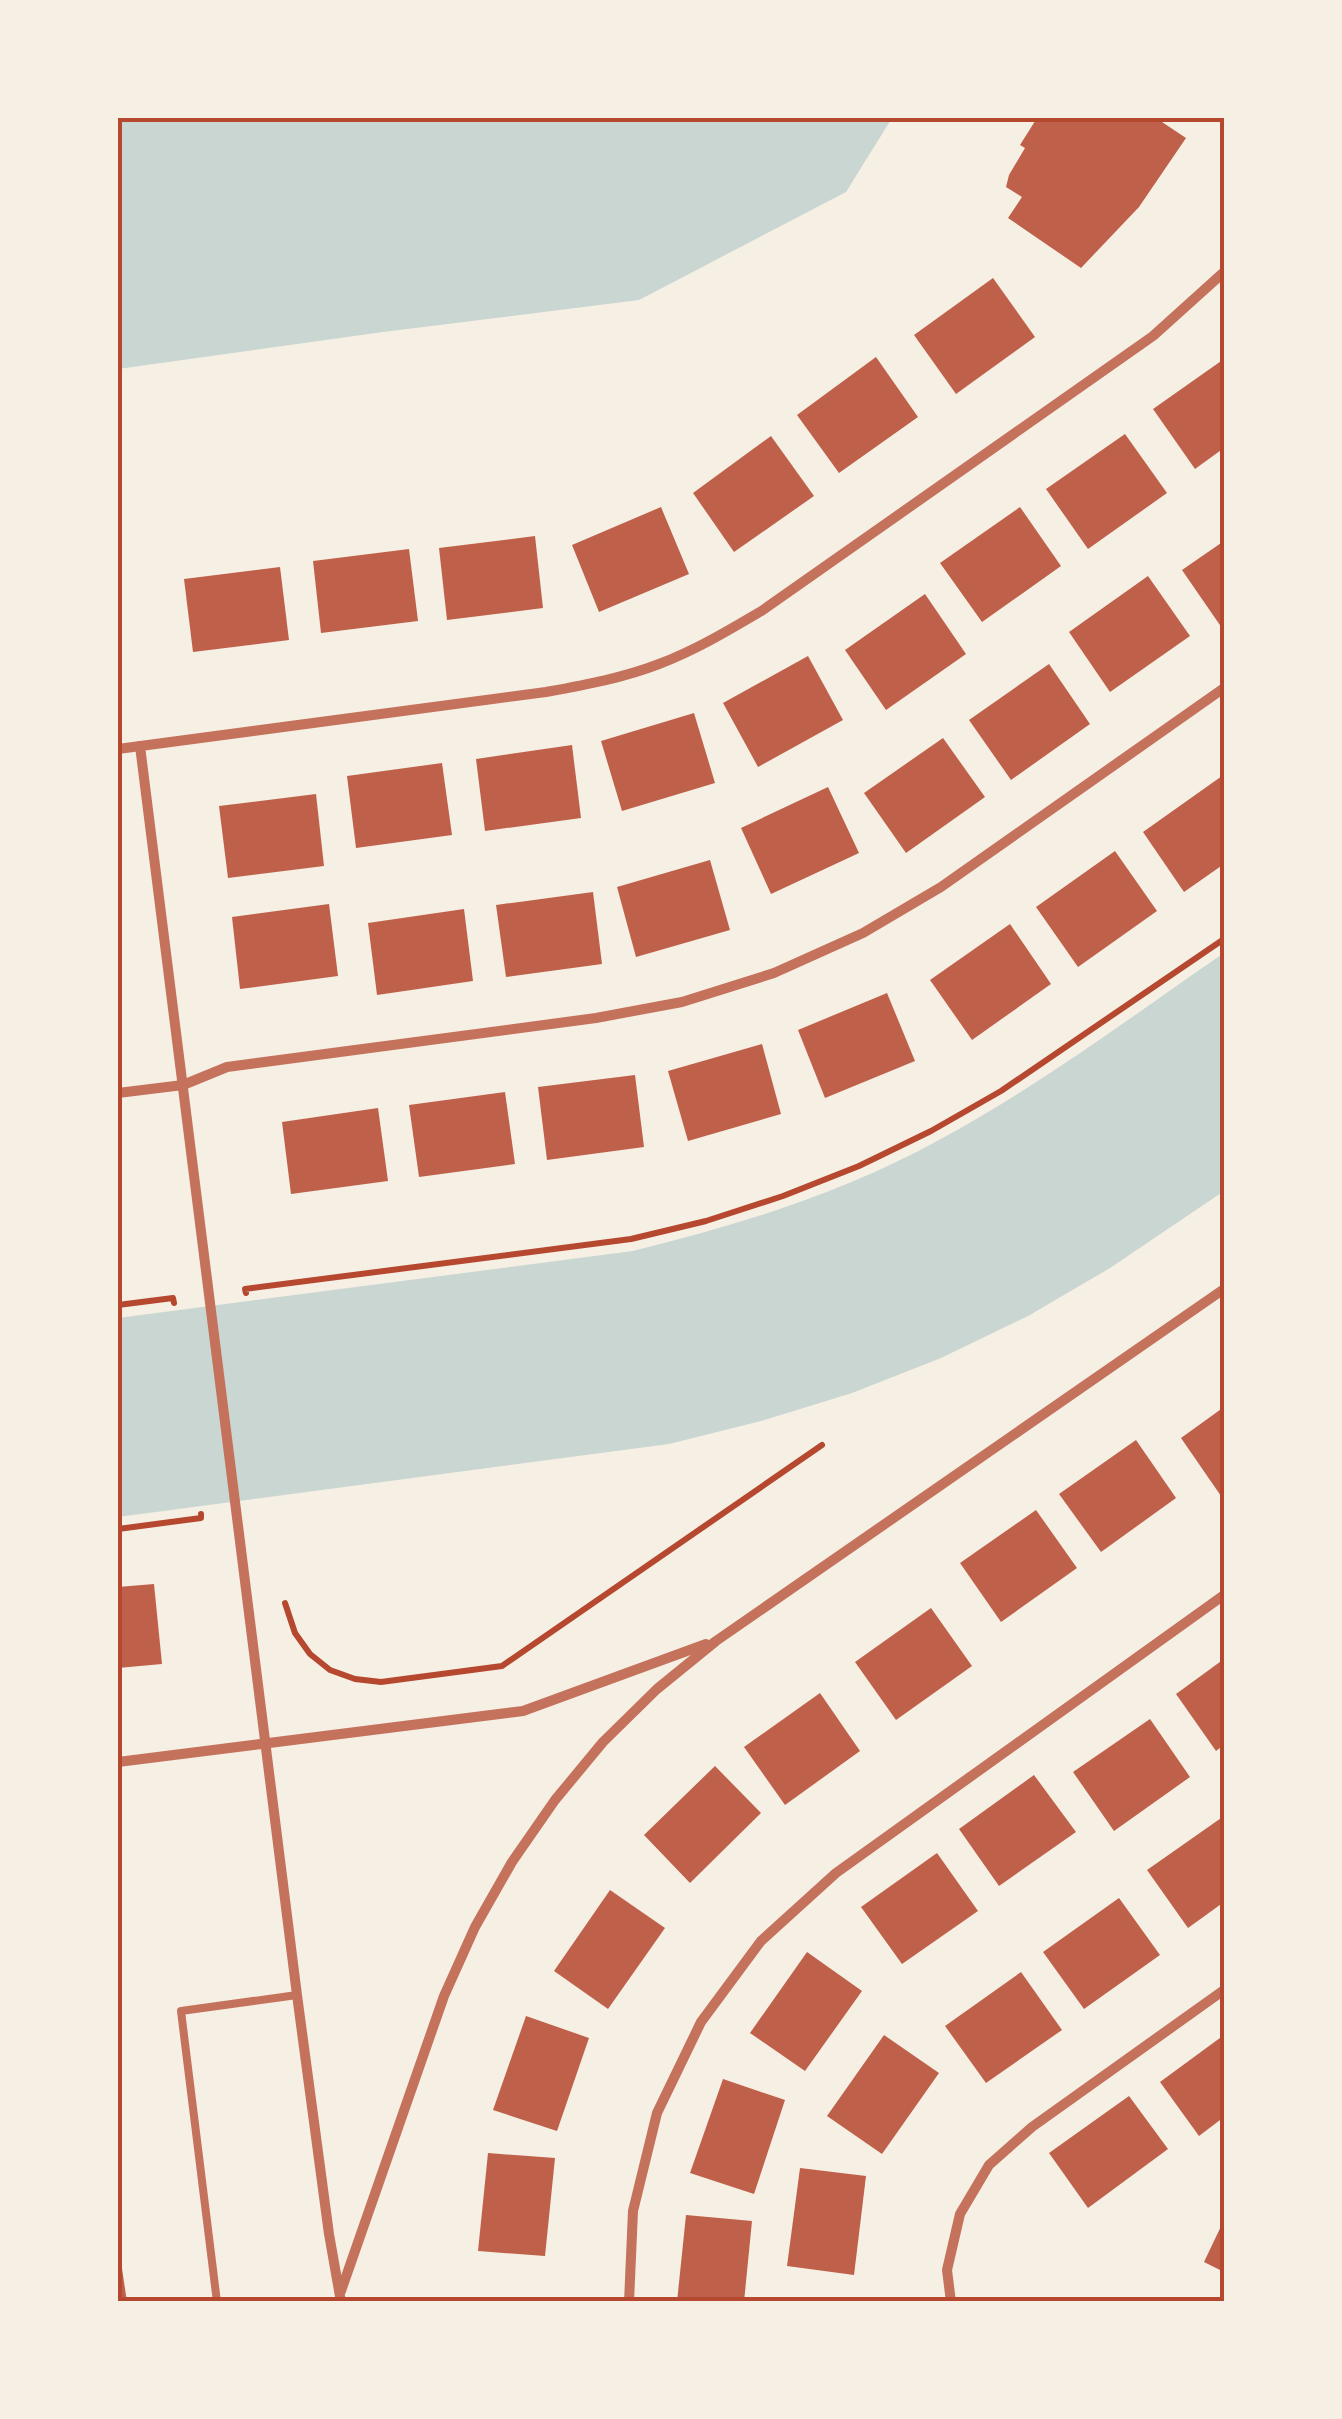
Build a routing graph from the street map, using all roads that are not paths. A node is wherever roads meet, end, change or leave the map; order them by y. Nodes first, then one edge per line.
1 (1224, 272) edge
2 (1224, 688) edge
3 (140, 746) junction
4 (118, 748) edge
5 (183, 1085) junction
6 (118, 1093) edge
7 (1224, 1289) edge
8 (1224, 1595) edge
9 (716, 1641) junction
10 (266, 1742) junction
11 (118, 1762) edge
12 (1224, 1990) edge
13 (297, 1995) junction
14 (341, 2298) edge
15 (218, 2302) edge
16 (629, 2302) edge
17 (951, 2302) edge

1 - 3 street
2 - 5 street
3 - 4 street
3 - 5 street
5 - 6 street
5 - 10 street
7 - 9 street
8 - 16 street
9 - 10 street
9 - 14 street
10 - 11 street
10 - 13 street
12 - 17 street
13 - 14 street
13 - 15 lane

